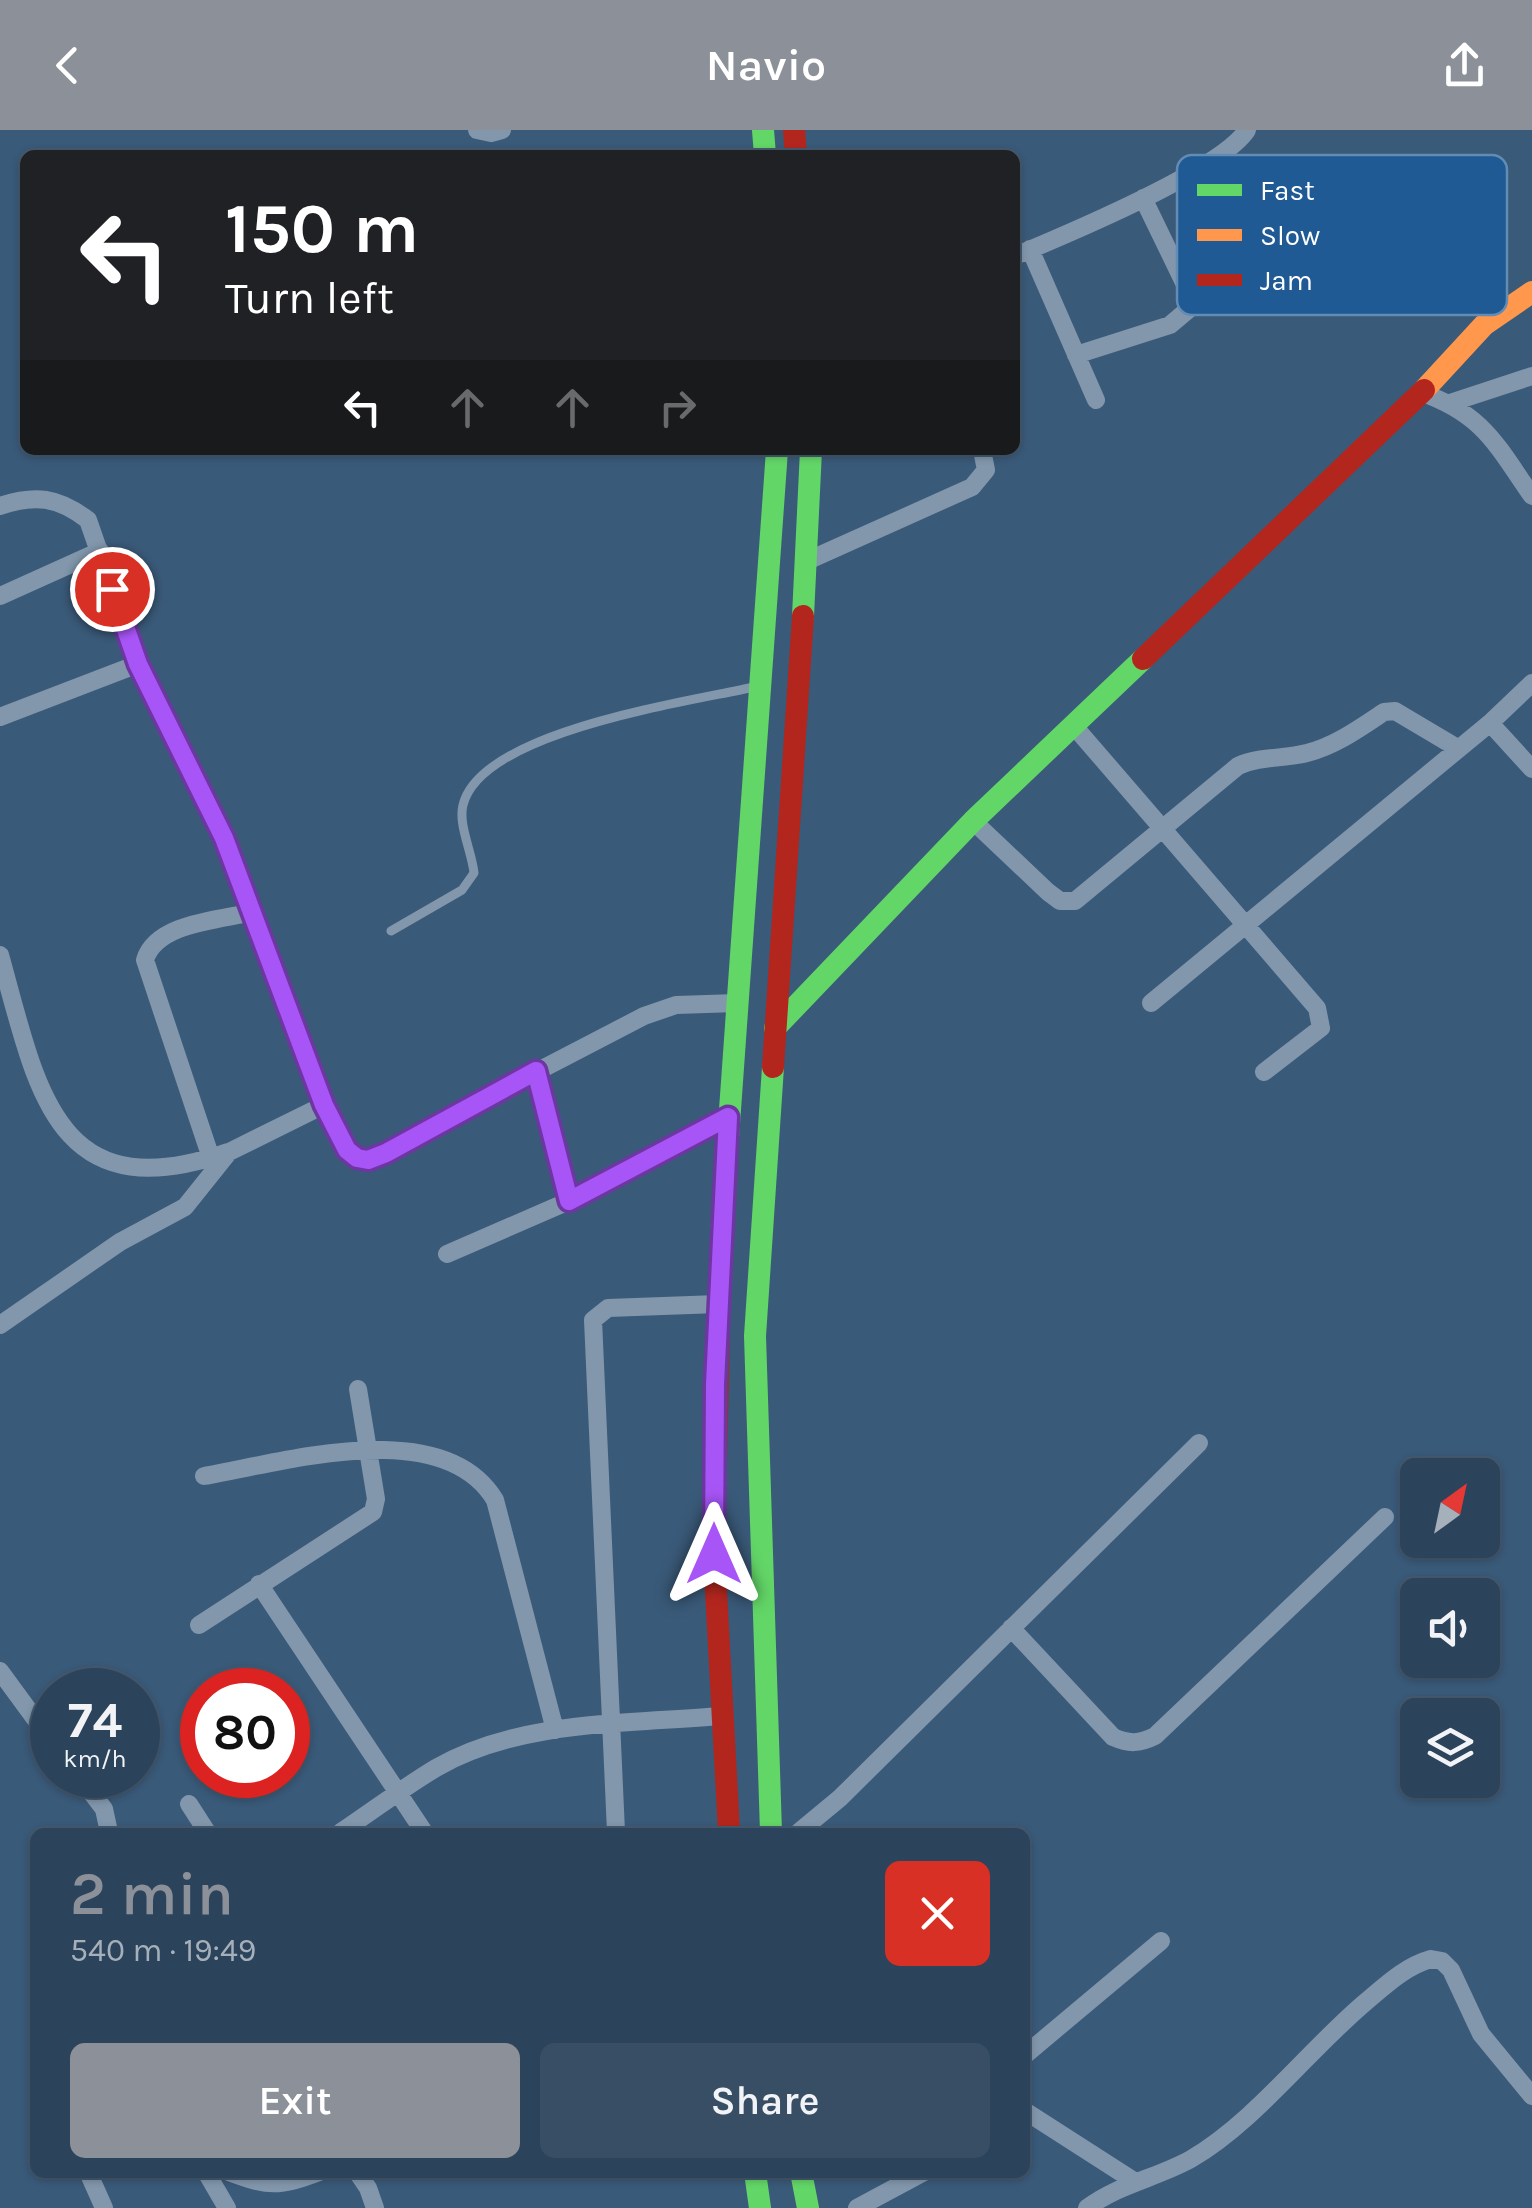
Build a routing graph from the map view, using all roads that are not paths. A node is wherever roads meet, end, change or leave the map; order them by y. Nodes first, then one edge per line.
1 (477, 130) edge
2 (502, 130) edge
3 (1246, 130) edge
4 (1219, 155) edge
5 (1177, 179) edge
6 (1142, 198) junction
7 (1023, 253) edge
8 (1177, 268) edge
9 (1532, 292) edge
10 (1507, 309) edge
11 (1181, 315) edge
12 (1499, 315) edge
13 (1076, 355) junction
14 (1532, 376) edge
15 (1420, 392) junction
16 (1096, 400) dead end
17 (1450, 403) junction
18 (776, 455) edge
19 (811, 455) edge
20 (983, 455) edge
21 (1532, 496) edge
22 (0, 506) edge
23 (100, 551) junction
24 (807, 562) junction
25 (0, 596) edge
26 (138, 664) junction
27 (1532, 683) edge
28 (760, 686) junction
29 (0, 716) edge
30 (1490, 723) junction
31 (1074, 726) junction
32 (1459, 749) junction
33 (1532, 769) edge
34 (973, 822) junction
35 (1165, 830) junction
36 (253, 912) junction
37 (1247, 922) junction
38 (392, 931) dead end
39 (0, 955) edge
40 (737, 1003) junction
41 (1152, 1003) dead end
42 (776, 1028) junction
43 (536, 1071) junction
44 (1264, 1072) dead end
45 (324, 1105) junction
46 (728, 1117) junction
47 (220, 1155) junction
48 (569, 1201) junction
49 (447, 1254) dead end
50 (718, 1304) junction
51 (0, 1325) edge
52 (358, 1389) dead end
53 (1199, 1443) dead end
54 (368, 1450) junction
55 (204, 1476) dead end
56 (1385, 1517) dead end
57 (259, 1584) junction
58 (199, 1626) dead end
59 (1010, 1628) junction
60 (0, 1671) edge
61 (30, 1712) edge
62 (721, 1716) junction
63 (610, 1726) junction
64 (555, 1730) junction
65 (399, 1794) junction
66 (96, 1798) edge
67 (189, 1804) dead end
68 (108, 1828) edge
69 (204, 1828) edge
70 (346, 1828) edge
71 (421, 1828) edge
72 (616, 1828) edge
73 (729, 1828) edge
74 (771, 1828) edge
75 (804, 1828) edge
76 (1160, 1940) dead end
77 (1030, 2052) edge
78 (1532, 2096) edge
79 (1030, 2115) edge
80 (91, 2178) edge
81 (209, 2178) edge
82 (245, 2178) edge
83 (304, 2178) edge
84 (361, 2178) edge
85 (756, 2178) edge
86 (803, 2178) edge
87 (913, 2178) edge
88 (1134, 2181) junction
89 (104, 2208) edge
90 (226, 2208) edge
91 (374, 2208) edge
92 (760, 2208) edge
93 (808, 2208) edge
94 (857, 2208) edge
95 (1087, 2208) edge

1 - 2 street
3 - 4 street
5 - 6 street
6 - 7 street
6 - 8 street
7 - 13 street
9 - 10 main road
11 - 13 street
12 - 15 main road
13 - 16 street
14 - 17 street
15 - 17 street
15 - 31 main road
17 - 21 street
18 - 28 main road
19 - 24 main road
20 - 24 street
22 - 23 street
23 - 25 street
23 - 26 street
24 - 42 main road
26 - 29 street
26 - 36 street
27 - 30 street
28 - 38 lane
28 - 40 main road
30 - 32 street
30 - 33 street
31 - 34 main road
31 - 35 street
32 - 35 street
32 - 37 street
34 - 35 street
34 - 42 main road
35 - 37 street
36 - 45 street
36 - 47 street
37 - 41 street
37 - 44 street
39 - 47 street
40 - 43 street
40 - 46 main road
42 - 74 main road
43 - 45 street
43 - 48 street
45 - 47 street
46 - 48 street
46 - 50 main road
47 - 51 street
48 - 49 street
50 - 62 main road
50 - 63 street
52 - 54 street
53 - 59 street
54 - 55 street
54 - 57 street
54 - 64 street
56 - 59 street
57 - 58 street
57 - 65 street
59 - 75 street
60 - 61 street
62 - 63 street
62 - 73 main road
63 - 64 street
63 - 72 street
64 - 65 street
65 - 70 street
65 - 71 street
66 - 68 street
67 - 69 street
76 - 77 street
78 - 88 street
79 - 88 street
80 - 89 street
81 - 90 street
82 - 83 street
84 - 91 street
85 - 92 main road
86 - 93 main road
87 - 94 street
88 - 95 street

